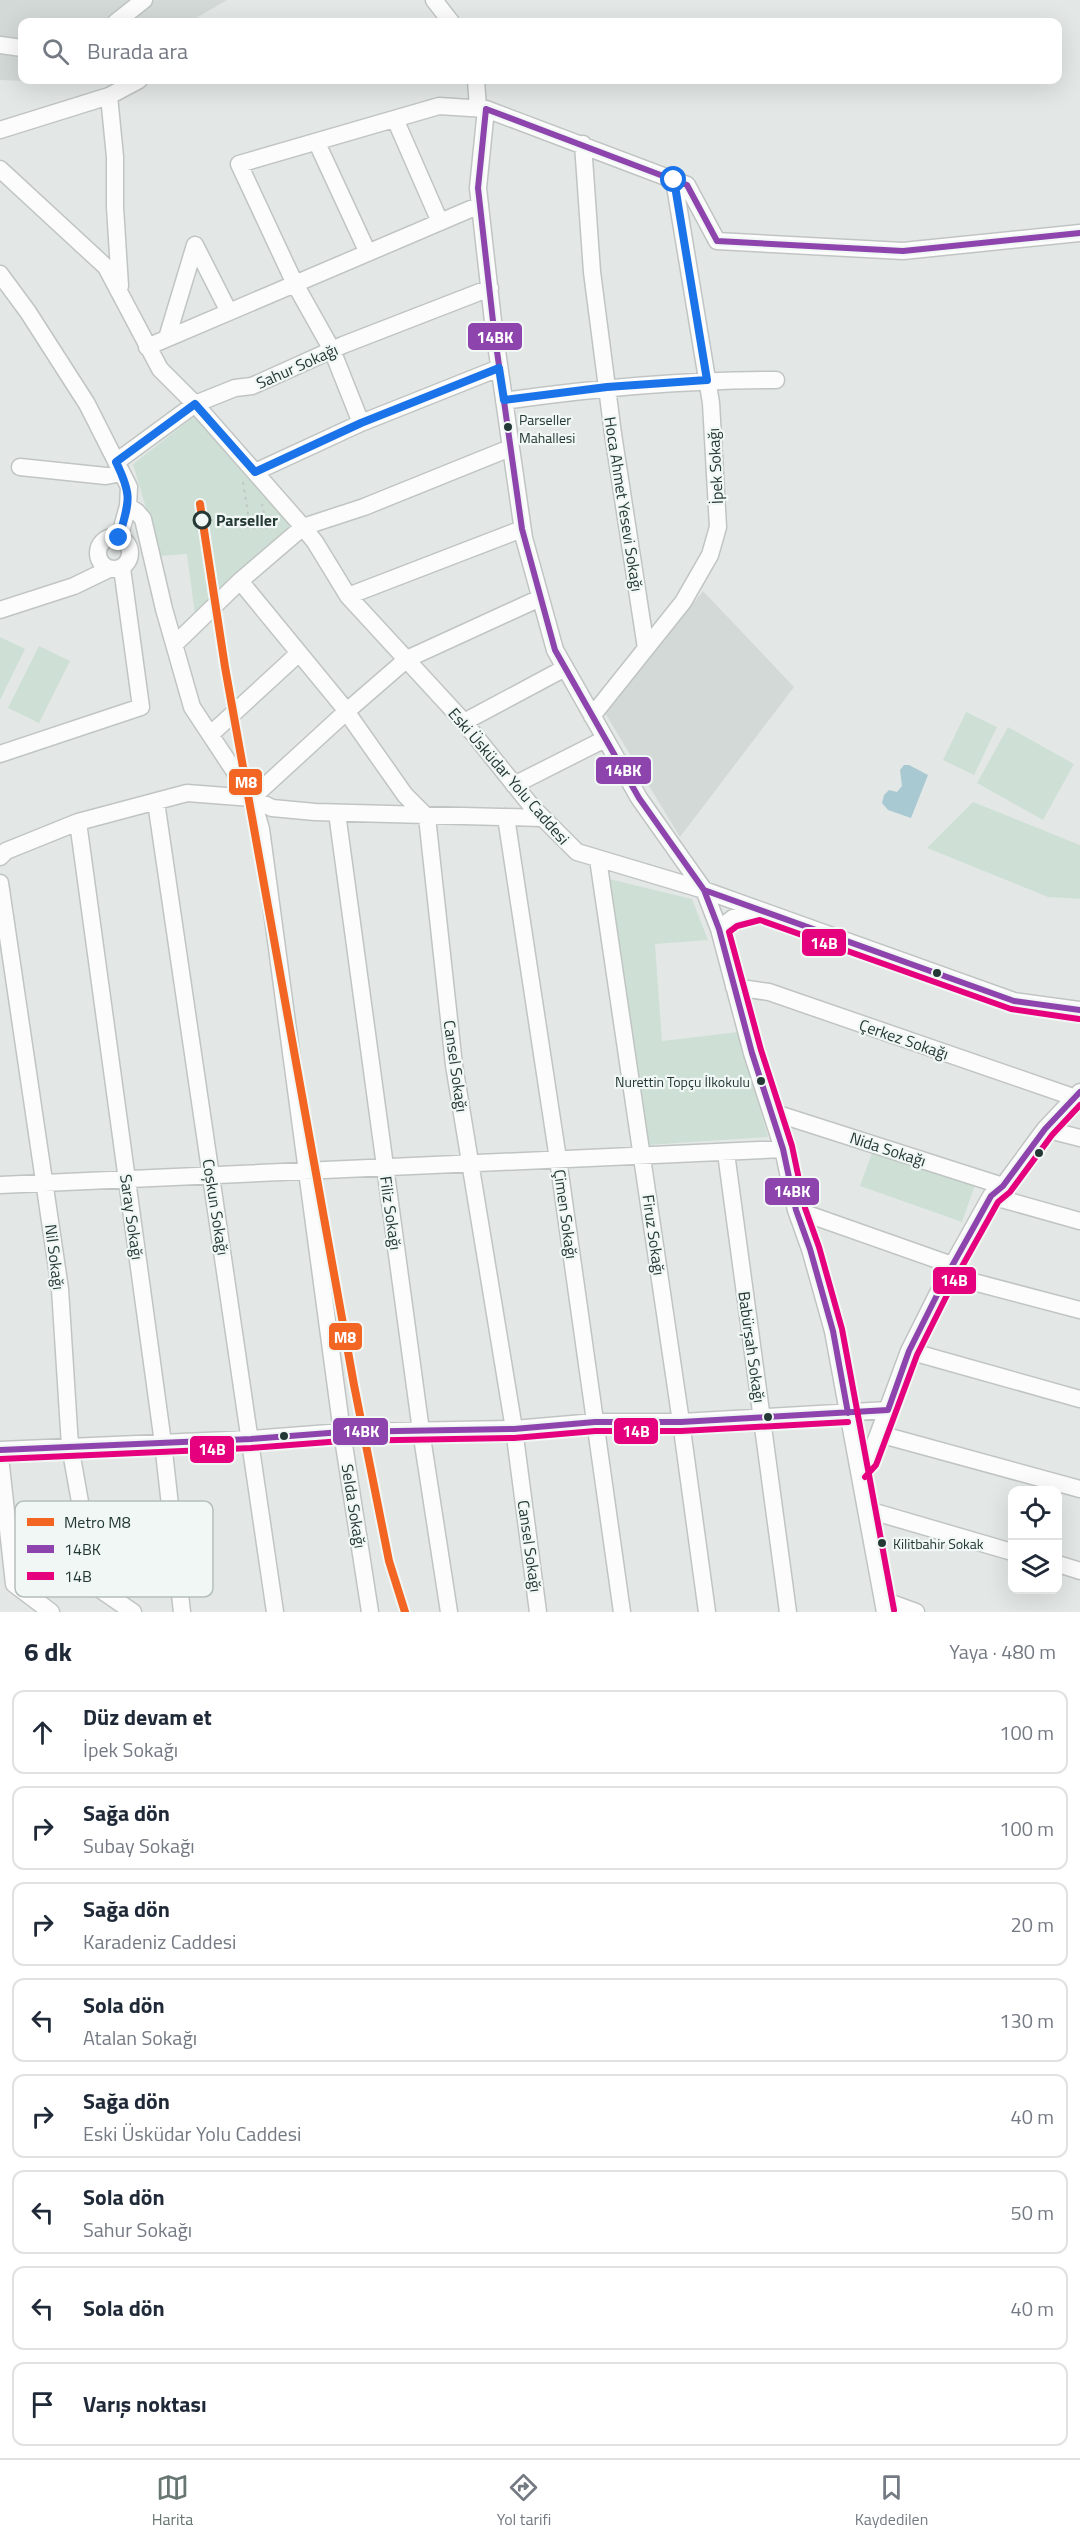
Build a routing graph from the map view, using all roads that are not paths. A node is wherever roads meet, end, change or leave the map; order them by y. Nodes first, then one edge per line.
1 (144, 0) edge
2 (434, 0) edge
3 (121, 18) edge
4 (448, 18) edge
5 (0, 45) edge
6 (18, 47) edge
7 (132, 84) edge
8 (477, 84) edge
9 (109, 96) junction
10 (482, 108) junction
11 (395, 119) junction
12 (0, 130) edge
13 (317, 143) junction
14 (583, 144) junction
15 (0, 169) edge
16 (674, 180) junction
17 (480, 205) junction
18 (440, 222) junction
19 (1080, 233) edge
20 (368, 253) junction
21 (0, 274) edge
22 (295, 284) junction
23 (489, 288) junction
24 (120, 291) junction
25 (229, 312) junction
26 (167, 338) junction
27 (147, 347) junction
28 (332, 350) junction
29 (499, 368) junction
30 (707, 380) junction
31 (776, 380) dead end
32 (607, 387) junction
33 (504, 400) junction
34 (195, 404) junction
35 (361, 423) junction
36 (510, 448) junction
37 (20, 467) dead end
38 (119, 467) junction
39 (248, 474) junction
40 (128, 507) junction
41 (303, 527) junction
42 (522, 529) junction
43 (119, 538) junction
44 (115, 569) junction
45 (240, 580) junction
46 (348, 596) junction
47 (540, 598) junction
48 (0, 610) edge
49 (175, 644) junction
50 (646, 648) junction
51 (299, 653) junction
52 (407, 659) junction
53 (565, 668) junction
54 (346, 711) junction
55 (592, 716) junction
56 (464, 722) junction
57 (211, 734) junction
58 (605, 739) junction
59 (0, 754) edge
60 (514, 785) junction
61 (252, 798) junction
62 (156, 802) junction
63 (337, 813) junction
64 (427, 817) junction
65 (506, 817) junction
66 (542, 818) junction
67 (78, 822) junction
68 (676, 852) junction
69 (0, 857) edge
70 (598, 859) junction
71 (656, 877) junction
72 (0, 883) edge
73 (704, 890) junction
74 (760, 911) junction
75 (719, 929) junction
76 (734, 987) junction
77 (1080, 1010) edge
78 (1077, 1095) edge
79 (772, 1112) junction
80 (1045, 1129) junction
81 (1080, 1138) edge
82 (783, 1149) junction
83 (726, 1153) junction
84 (642, 1155) junction
85 (558, 1159) junction
86 (470, 1162) junction
87 (385, 1166) junction
88 (308, 1170) junction
89 (211, 1176) junction
90 (126, 1180) junction
91 (46, 1183) junction
92 (0, 1185) edge
93 (997, 1191) junction
94 (796, 1210) junction
95 (1080, 1221) edge
96 (950, 1270) junction
97 (1080, 1310) edge
98 (909, 1351) junction
99 (1080, 1399) edge
100 (888, 1410) junction
101 (848, 1413) junction
102 (761, 1416) junction
103 (595, 1422) junction
104 (681, 1422) junction
105 (514, 1429) junction
106 (422, 1431) junction
107 (342, 1432) junction
108 (879, 1434) junction
109 (251, 1439) junction
110 (163, 1443) junction
111 (70, 1446) junction
112 (0, 1449) edge
113 (0, 1457) edge
114 (859, 1471) junction
115 (1080, 1489) edge
116 (80, 1501) edge
117 (170, 1501) edge
118 (868, 1510) junction
119 (1008, 1551) edge
120 (1062, 1565) edge
121 (1080, 1571) edge
122 (15, 1585) edge
123 (31, 1597) edge
124 (111, 1597) edge
125 (180, 1597) edge
126 (884, 1606) edge
127 (51, 1612) edge
128 (133, 1612) edge
129 (182, 1612) edge
130 (275, 1612) edge
131 (370, 1612) edge
132 (449, 1612) edge
133 (538, 1612) edge
134 (622, 1612) edge
135 (707, 1612) edge
136 (788, 1612) edge
137 (916, 1612) edge

1 - 3 street
2 - 4 street
5 - 6 street
7 - 9 street
8 - 10 street
9 - 12 street
9 - 24 street
10 - 11 street
10 - 14 street
10 - 17 street
11 - 13 street
11 - 18 street
13 - 20 street
13 - 22 street
14 - 16 street
14 - 32 street, Hoca Ahmet Yesevi Sokağı
15 - 24 street, Eski Üsküdar Yolu Caddesi
16 - 19 street
16 - 30 street, İpek Sokağı
17 - 18 street
17 - 23 street
18 - 20 street
20 - 22 street
21 - 38 street
22 - 25 street
22 - 28 street
23 - 28 street, Sahur Sokağı
23 - 29 street
24 - 27 street, Eski Üsküdar Yolu Caddesi
25 - 26 street
25 - 26 street
26 - 27 street
27 - 34 street, Eski Üsküdar Yolu Caddesi
28 - 34 street, Sahur Sokağı
28 - 35 street
29 - 33 street
29 - 35 street
30 - 31 street
30 - 32 street
30 - 50 street, İpek Sokağı
32 - 33 street
32 - 50 street, Hoca Ahmet Yesevi Sokağı
33 - 36 street
34 - 38 street, Sahur Sokağı
34 - 39 street, Eski Üsküdar Yolu Caddesi
35 - 39 street
36 - 41 street
36 - 42 street
37 - 38 street
38 - 40 street
39 - 41 street, Eski Üsküdar Yolu Caddesi
40 - 43 street
40 - 49 street, Selda Sokağı
41 - 45 street
41 - 46 street, Eski Üsküdar Yolu Caddesi
42 - 46 street
42 - 47 street
43 - 44 street
43 - 44 street
44 - 48 street
44 - 59 street
45 - 49 street
45 - 51 street
46 - 52 street, Eski Üsküdar Yolu Caddesi
47 - 52 street
47 - 53 street
49 - 57 street, Selda Sokağı
50 - 55 street, İpek Sokağı
51 - 54 street
51 - 57 street
52 - 54 street
52 - 56 street, Eski Üsküdar Yolu Caddesi
53 - 55 street
53 - 56 street
54 - 61 street
54 - 64 street
55 - 58 street
56 - 60 street, Eski Üsküdar Yolu Caddesi
57 - 61 street, Selda Sokağı
58 - 60 street
58 - 68 street
60 - 66 street, Eski Üsküdar Yolu Caddesi
61 - 62 street
61 - 63 street
61 - 88 street, Selda Sokağı
62 - 67 street
62 - 89 street, Coşkun Sokağı
63 - 64 street
63 - 87 street, Filiz Sokağı
64 - 65 street
64 - 86 street, Cansel Sokağı
65 - 66 street
65 - 85 street, Çimen Sokağı
66 - 70 street, Eski Üsküdar Yolu Caddesi
67 - 69 street
67 - 90 street, Saray Sokağı
68 - 71 street
68 - 73 street
70 - 71 street, Eski Üsküdar Yolu Caddesi
70 - 84 street, Firuz Sokağı
71 - 73 street, Eski Üsküdar Yolu Caddesi
72 - 91 street, Nil Sokağı
73 - 74 street, Eski Üsküdar Yolu Caddesi
73 - 75 street
74 - 75 street
74 - 77 street, Eski Üsküdar Yolu Caddesi
75 - 76 street
76 - 78 street, Çerkez Sokağı
76 - 79 street
78 - 80 street
79 - 82 street
79 - 93 street, Nida Sokağı
80 - 81 street
80 - 93 street
82 - 83 street
82 - 94 street
83 - 84 street
83 - 102 street, Babürşah Sokağı
84 - 85 street
84 - 104 street, Firuz Sokağı
85 - 86 street
85 - 103 street, Çimen Sokağı
86 - 87 street
86 - 105 street, Cansel Sokağı
87 - 88 street
87 - 106 street, Filiz Sokağı
88 - 89 street
88 - 107 street, Selda Sokağı
89 - 90 street
89 - 109 street, Coşkun Sokağı
90 - 91 street
90 - 110 street, Saray Sokağı
91 - 92 street
91 - 111 street, Nil Sokağı
93 - 95 street, Nida Sokağı
93 - 96 street
94 - 96 street
94 - 101 street
96 - 97 street
96 - 98 street
98 - 99 street
98 - 100 street
100 - 101 street
100 - 108 street
101 - 102 street
101 - 114 street
102 - 104 street
102 - 136 street, Babürşah Sokağı
103 - 104 street
103 - 105 street
103 - 134 street, Çimen Sokağı
104 - 135 street, Firuz Sokağı
105 - 106 street
105 - 133 street, Cansel Sokağı
106 - 107 street
106 - 132 street, Filiz Sokağı
107 - 109 street
107 - 131 street, Selda Sokağı
108 - 114 street
108 - 115 street
109 - 110 street
109 - 130 street, Coşkun Sokağı
110 - 111 street
110 - 117 street, Saray Sokağı
111 - 112 street
111 - 116 street, Nil Sokağı
113 - 122 street
114 - 118 street
118 - 119 street
118 - 126 street
120 - 121 street
123 - 127 street
124 - 128 street, Nil Sokağı
125 - 129 street, Saray Sokağı
126 - 137 street

